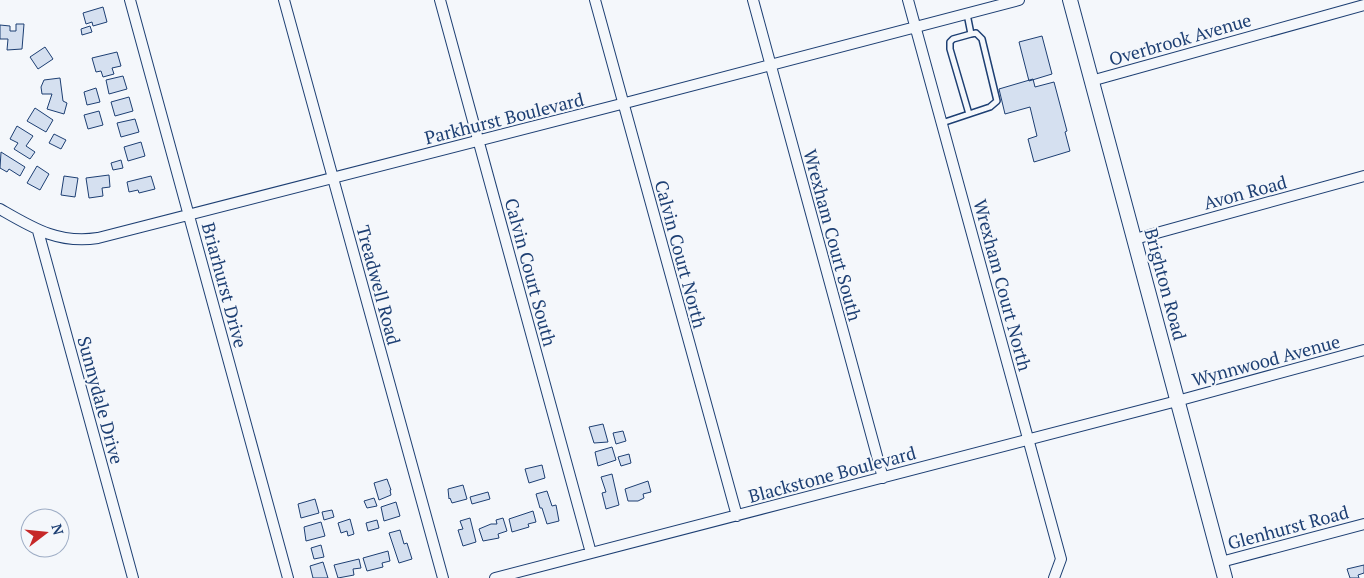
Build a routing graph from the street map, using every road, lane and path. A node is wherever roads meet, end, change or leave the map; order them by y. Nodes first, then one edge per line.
1 (130, 0) edge
2 (284, 0) edge
3 (440, 0) edge
4 (595, 0) edge
5 (753, 0) edge
6 (908, 0) edge
7 (1019, 0) edge
8 (1070, 0) edge
9 (1364, 5) edge
10 (967, 14) junction
11 (916, 27) junction
12 (971, 34) junction
13 (771, 65) junction
14 (1091, 81) junction
15 (624, 104) junction
16 (969, 114) junction
17 (942, 123) junction
18 (478, 141) junction
19 (1364, 176) edge
20 (333, 178) junction
21 (0, 209) edge
22 (189, 216) junction
23 (38, 231) junction
24 (1134, 239) junction
25 (1364, 350) edge
26 (1177, 401) junction
27 (1028, 440) junction
28 (882, 478) junction
29 (737, 516) junction
30 (1364, 524) edge
31 (592, 553) junction
32 (1221, 562) junction
33 (133, 578) edge
34 (288, 578) edge
35 (443, 578) edge
36 (495, 578) edge
37 (1054, 578) edge
38 (1225, 578) edge

1 - 22 street, Briarhurst Drive
2 - 20 street, Treadwell Road
3 - 18 street, Calvin Court South
4 - 15 street, Calvin Court North
5 - 13 street, Wrexham Court South
6 - 11 street, Wrexham Court North
7 - 10 street, Parkhurst Boulevard
8 - 14 street, Brighton Road
9 - 14 street, Overbrook Avenue
10 - 11 street, Parkhurst Boulevard
10 - 12 lane
11 - 13 street, Parkhurst Boulevard
11 - 17 street, Wrexham Court North
12 - 16 lane
12 - 16 lane
13 - 15 street, Parkhurst Boulevard
13 - 28 street, Wrexham Court South
14 - 24 street, Brighton Road
15 - 18 street, Parkhurst Boulevard
15 - 29 street, Calvin Court North
16 - 17 lane
17 - 27 street, Wrexham Court North
18 - 20 street, Parkhurst Boulevard
18 - 31 street, Calvin Court South
19 - 24 street, Avon Road
20 - 22 street, Parkhurst Boulevard
20 - 35 street, Treadwell Road
21 - 23 street, Parkhurst Boulevard
22 - 23 street, Parkhurst Boulevard
22 - 34 street, Briarhurst Drive
23 - 33 street, Sunnydale Drive
24 - 26 street, Brighton Road
25 - 26 street, Wynnwood Avenue
26 - 27 street, Blackstone Boulevard
26 - 32 street, Brighton Road
27 - 28 street, Blackstone Boulevard
27 - 37 street, Wrexham Court North
28 - 29 street, Blackstone Boulevard
29 - 31 street, Blackstone Boulevard
30 - 32 street, Glenhurst Road
31 - 36 street, Blackstone Boulevard
32 - 38 street, Brighton Road

